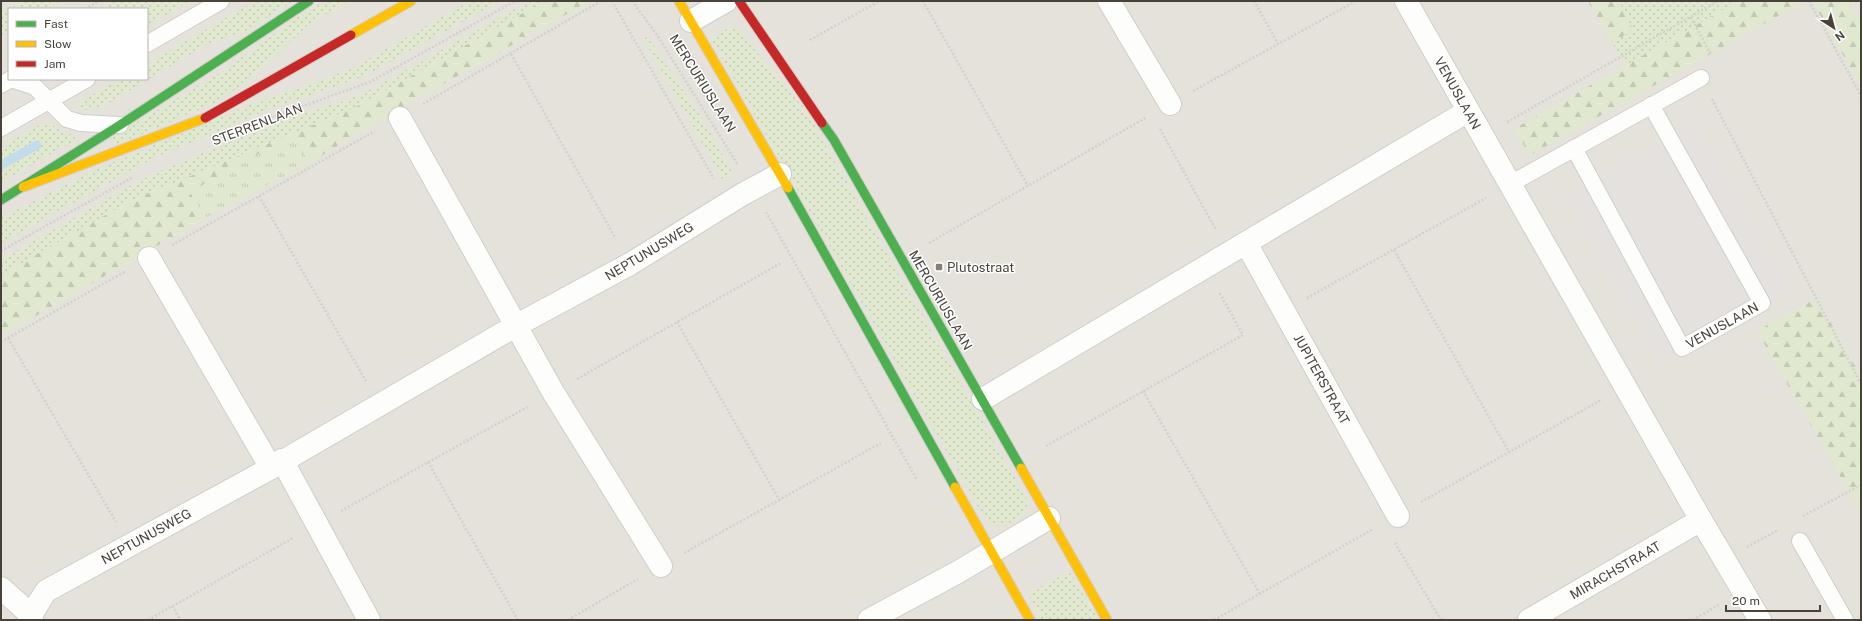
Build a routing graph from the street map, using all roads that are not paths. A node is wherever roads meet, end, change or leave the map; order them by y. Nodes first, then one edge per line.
1 (221, 1) edge
2 (309, 1) edge
3 (411, 1) edge
4 (679, 1) edge
5 (726, 1) edge
6 (738, 1) edge
7 (1109, 1) edge
8 (1406, 1) edge
9 (691, 21) junction
10 (148, 43) edge
11 (1701, 78) road end
12 (10, 80) edge
13 (15, 80) edge
14 (85, 80) edge
15 (1, 85) edge
16 (49, 101) junction
17 (1651, 105) junction
18 (1161, 109) road end
19 (1468, 111) junction
20 (400, 118) road end
21 (120, 125) junction
22 (1, 128) edge
23 (1574, 148) junction
24 (780, 174) junction
25 (1510, 184) junction
26 (23, 187) junction
27 (1, 200) edge
28 (1237, 248) junction
29 (149, 258) road end
30 (517, 325) junction
31 (983, 399) junction
32 (277, 464) junction
33 (1398, 516) dead end
34 (1049, 518) junction
35 (1701, 520) junction
36 (1800, 541) dead end
37 (992, 552) junction
38 (661, 566) road end
39 (1, 588) edge
40 (31, 617) edge
41 (369, 620) edge
42 (869, 620) edge
43 (1030, 620) edge
44 (1107, 620) edge
45 (1529, 620) edge
46 (1760, 620) edge
47 (1845, 620) edge

1 - 10 lane
2 - 21 street, STERRENLAAN
3 - 26 street, STERRENLAAN
4 - 9 street, MERCURIUSLAAN
5 - 9 street
6 - 31 street, MERCURIUSLAAN
7 - 18 street
8 - 19 street, VENUSLAAN
9 - 24 street, MERCURIUSLAAN
11 - 17 lane
12 - 15 lane
13 - 16 lane
14 - 16 lane
16 - 21 lane
16 - 22 lane
17 - 23 lane
17 - 23 lane, VENUSLAAN
19 - 25 street, VENUSLAAN
19 - 28 street
20 - 30 street
21 - 26 street, STERRENLAAN
23 - 25 lane
24 - 30 street, NEPTUNUSWEG
24 - 37 street, MERCURIUSLAAN
25 - 35 street, VENUSLAAN
26 - 27 street, STERRENLAAN
28 - 31 street
28 - 33 street, JUPITERSTRAAT
29 - 32 street
30 - 32 street, NEPTUNUSWEG
30 - 38 street
31 - 34 street, MERCURIUSLAAN
32 - 40 street, NEPTUNUSWEG
32 - 41 street
34 - 37 street
34 - 44 street, MERCURIUSLAAN
35 - 45 street, MIRACHSTRAAT
35 - 46 street, VENUSLAAN
36 - 47 lane
37 - 42 street
37 - 43 street, MERCURIUSLAAN
39 - 40 street

